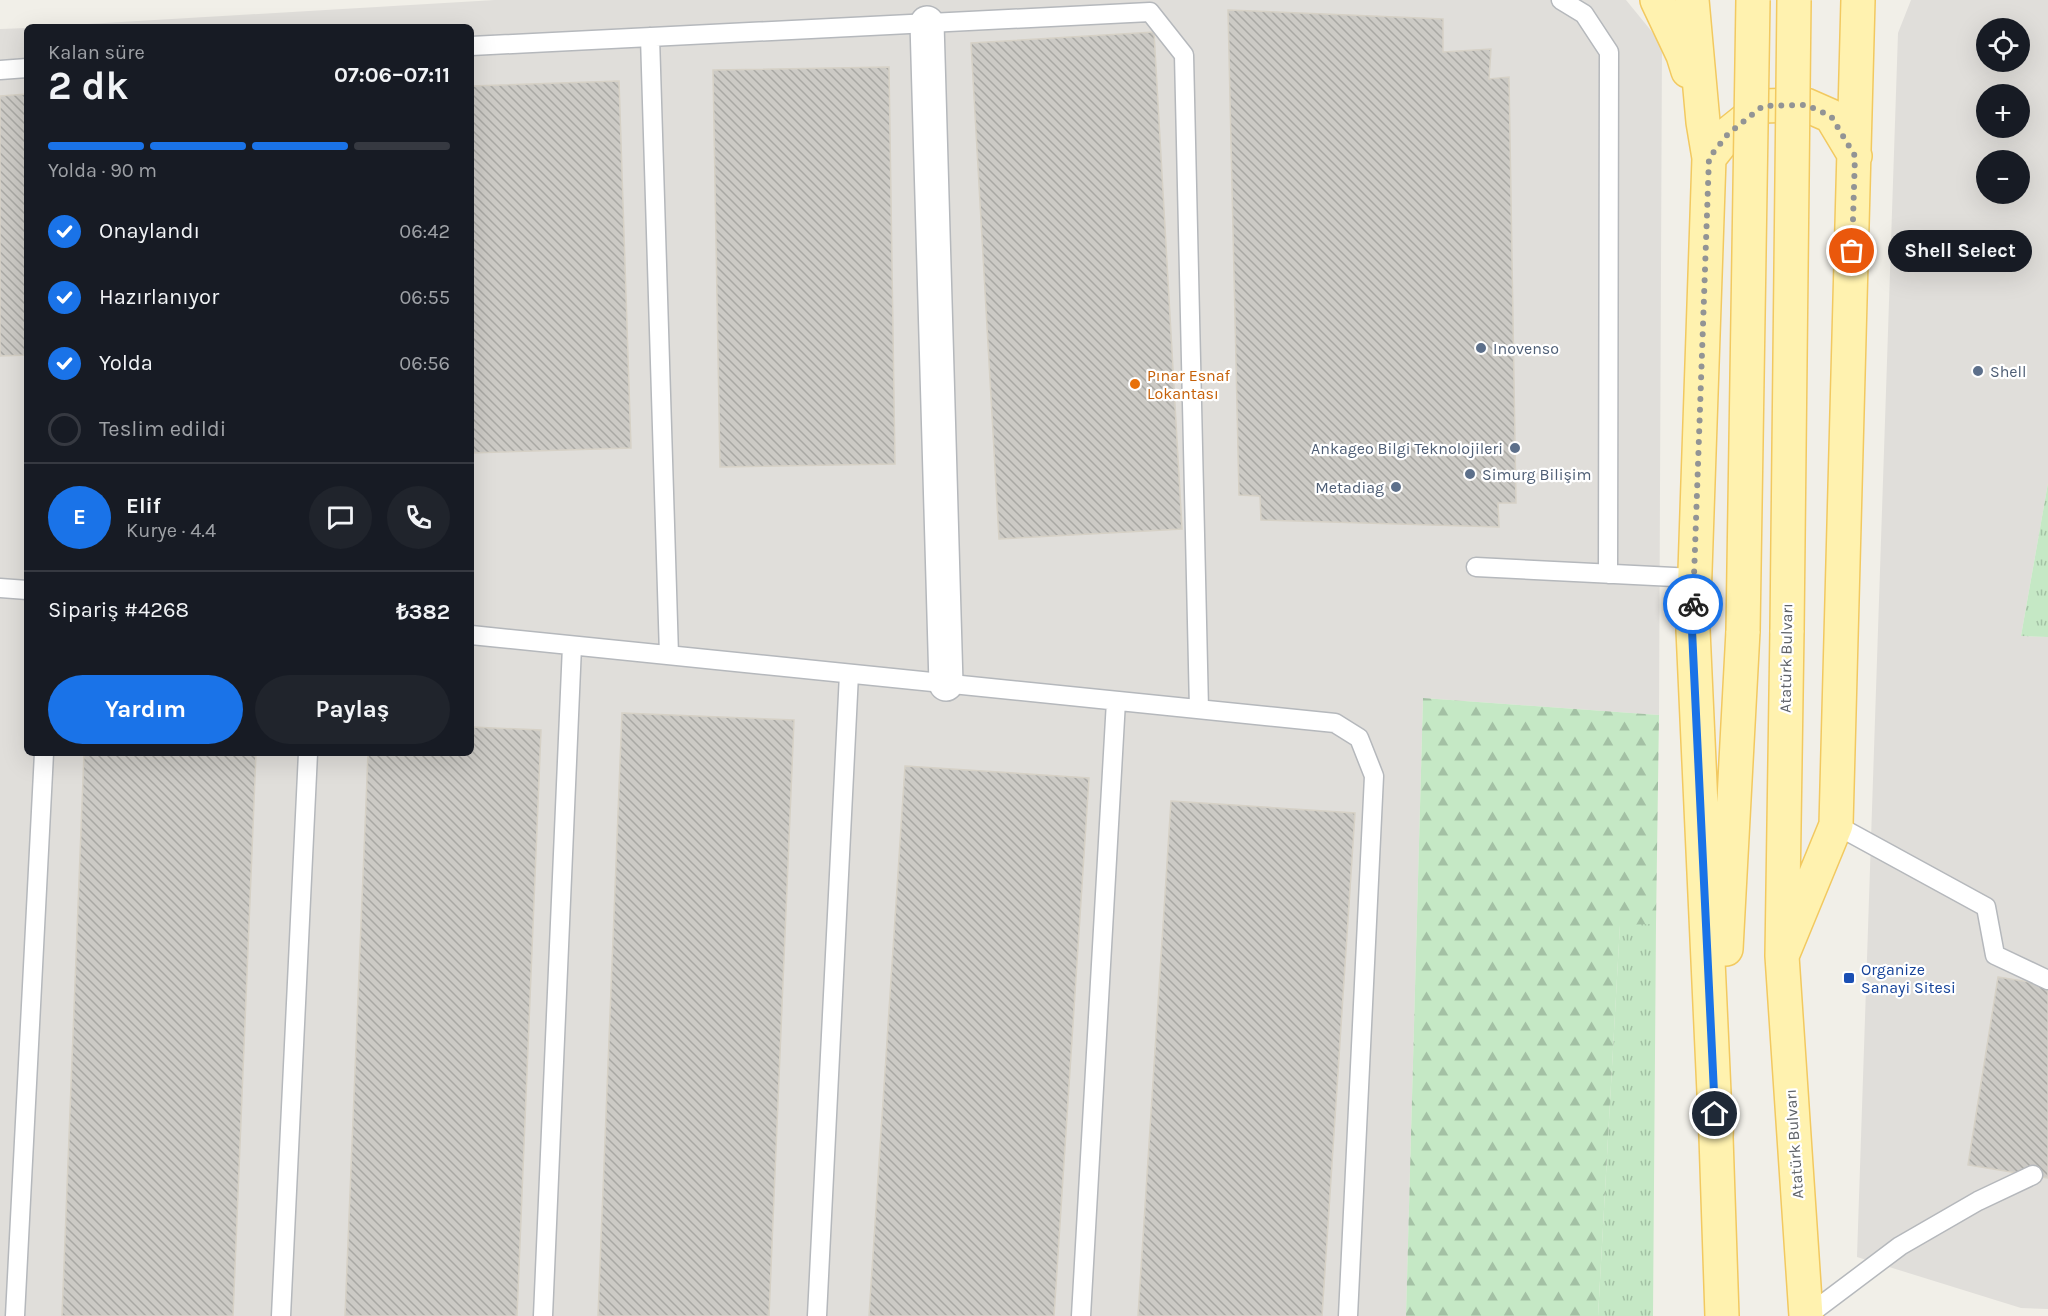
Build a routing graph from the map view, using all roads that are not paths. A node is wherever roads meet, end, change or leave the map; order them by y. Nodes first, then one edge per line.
1 (1561, 0) edge
2 (1657, 0) edge
3 (1692, 0) edge
4 (1753, 0) edge
5 (1794, 0) edge
6 (1858, 0) edge
7 (927, 23) junction
8 (650, 37) junction
9 (474, 46) edge
10 (24, 68) edge
11 (0, 70) edge
12 (1703, 122) junction
13 (1855, 156) junction
14 (1709, 158) junction
15 (1476, 567) dead end
16 (1608, 574) junction
17 (1694, 578) junction
18 (0, 588) edge
19 (24, 590) edge
20 (474, 635) edge
21 (572, 646) junction
22 (669, 656) junction
23 (849, 674) junction
24 (946, 684) junction
25 (1116, 701) junction
26 (1199, 709) junction
27 (44, 756) edge
28 (308, 756) edge
29 (1836, 825) junction
30 (1782, 956) junction
31 (2048, 980) edge
32 (1716, 1137) junction
33 (2033, 1176) dead end
34 (1721, 1276) junction
35 (15, 1316) edge
36 (280, 1316) edge
37 (543, 1316) edge
38 (817, 1316) edge
39 (1081, 1316) edge
40 (1348, 1316) edge
41 (1711, 1316) edge
42 (1722, 1316) edge
43 (1806, 1316) edge

1 - 16 lane
2 - 12 main road
3 - 12 main road
4 - 32 main road, bridge
5 - 30 main road, Atatürk Bulvarı, bridge
6 - 13 main road
7 - 8 lane
7 - 24 street
7 - 26 lane
8 - 9 lane
8 - 22 lane
10 - 11 lane
12 - 14 main road
13 - 14 main road
13 - 29 main road
14 - 17 main road
15 - 16 lane
16 - 17 lane
17 - 32 main road
18 - 19 lane
20 - 21 lane
21 - 22 lane
21 - 37 lane
22 - 23 lane
23 - 24 lane
23 - 38 lane
24 - 25 lane
25 - 26 lane
25 - 39 lane
26 - 40 lane
27 - 35 lane
28 - 36 lane
29 - 30 main road
29 - 31 lane
30 - 43 main road, Atatürk Bulvarı
32 - 34 main road
33 - 43 lane
34 - 41 main road
34 - 42 main road

